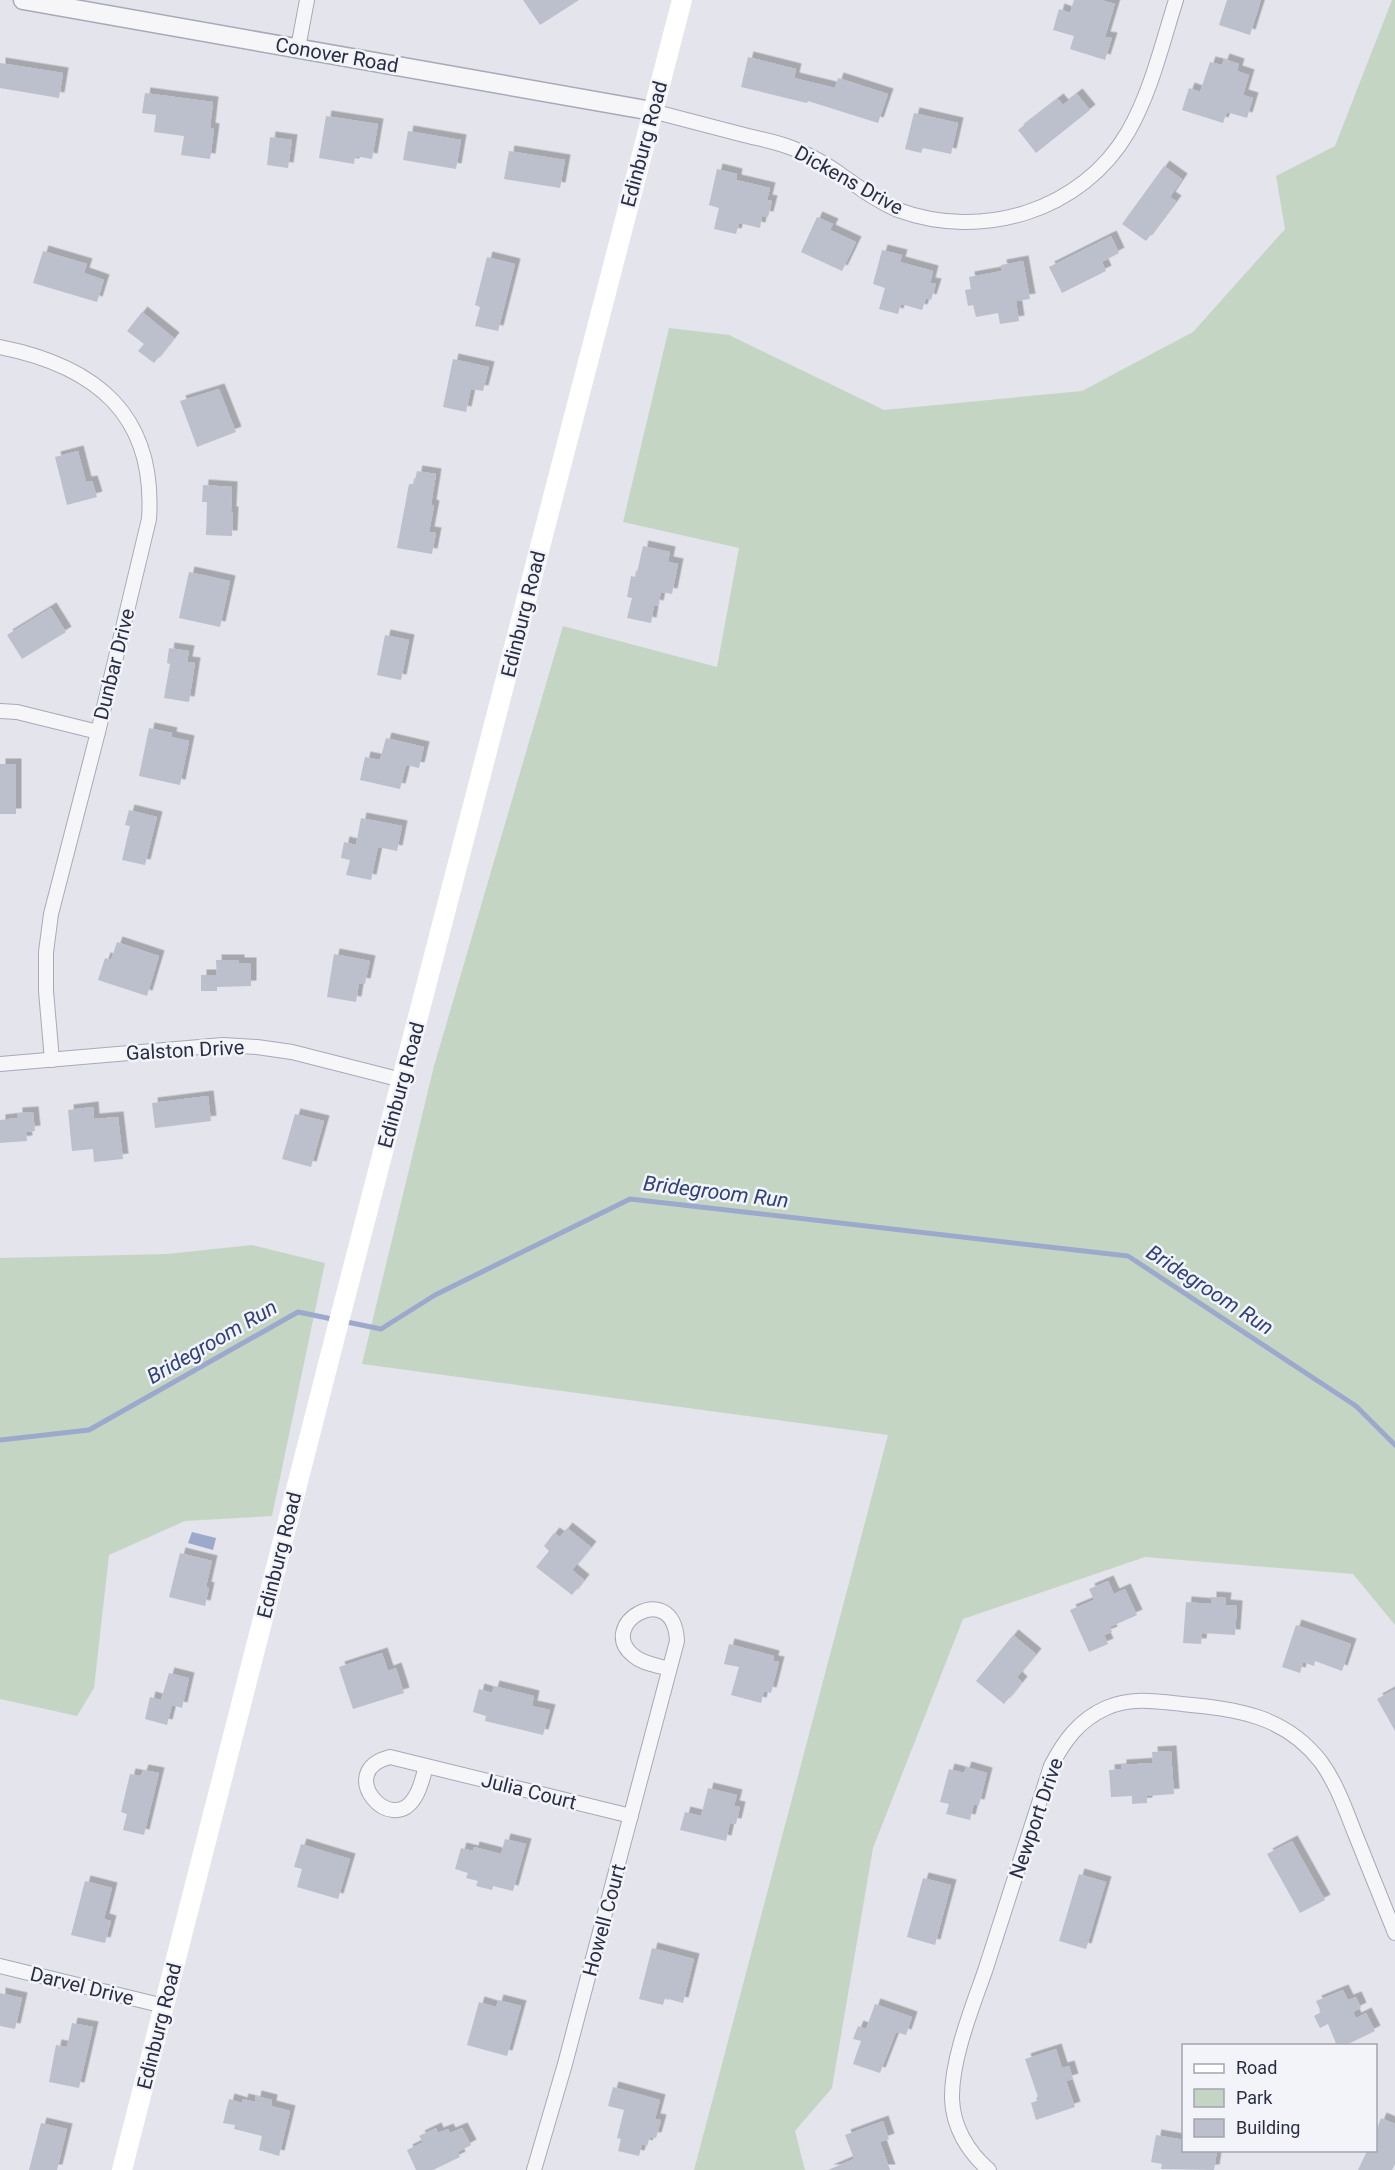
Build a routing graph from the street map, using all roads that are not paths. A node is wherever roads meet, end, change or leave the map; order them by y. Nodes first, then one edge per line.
1 (23, 0) edge
2 (307, 0) edge
3 (682, 0) edge
4 (1176, 0) edge
5 (298, 48) junction
6 (652, 111) junction
7 (0, 347) edge
8 (0, 711) edge
9 (98, 732) junction
10 (52, 1060) junction
11 (0, 1064) edge
12 (402, 1080) junction
13 (669, 1669) junction
14 (426, 1766) junction
15 (631, 1816) junction
16 (1395, 1934) edge
17 (0, 1966) edge
18 (164, 2006) junction
19 (122, 2170) edge
20 (534, 2170) edge
21 (989, 2170) edge

1 - 5 street, Conover Road
2 - 5 street
3 - 6 main road, Edinburg Road
4 - 6 street, Dickens Drive
5 - 6 street, Conover Road
6 - 12 main road, Edinburg Road
7 - 9 street, Dunbar Drive
8 - 9 street
9 - 10 street, Dunbar Drive
10 - 11 street, Galston Drive
10 - 12 street, Galston Drive
12 - 18 main road, Edinburg Road
13 - 13 street, Howell Court
13 - 15 street, Howell Court
14 - 14 street, Julia Court
14 - 15 street, Julia Court
15 - 20 street, Howell Court
16 - 21 street, Newport Drive
17 - 18 street, Darvel Drive
18 - 19 main road, Edinburg Road

